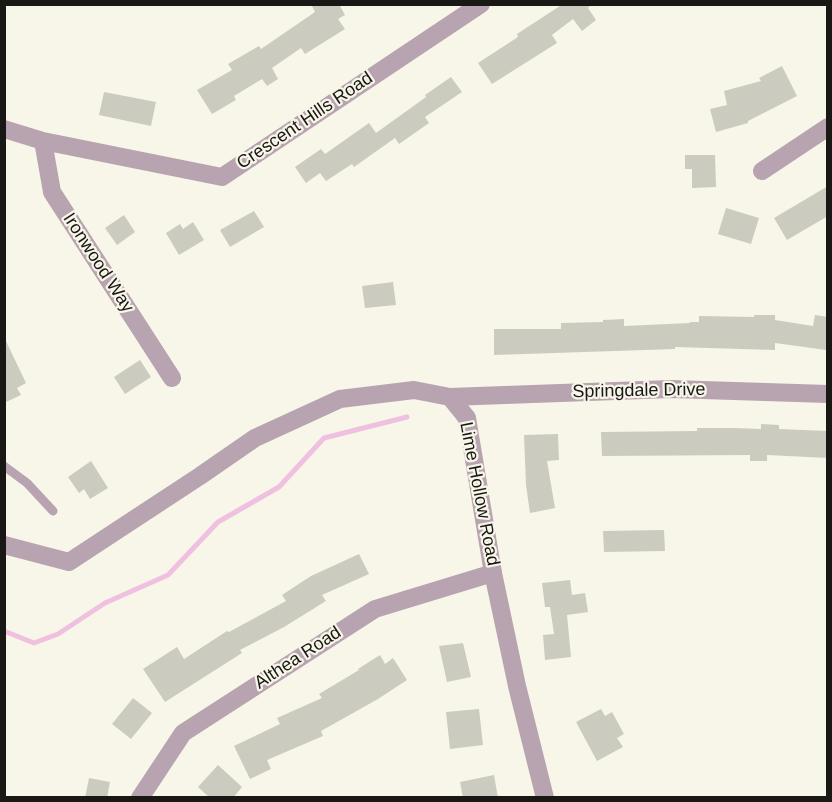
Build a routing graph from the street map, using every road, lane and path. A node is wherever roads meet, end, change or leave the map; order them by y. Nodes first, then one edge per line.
1 (481, 4) edge
2 (828, 128) edge
3 (4, 129) edge
4 (43, 141) junction
5 (762, 171) dead end
6 (172, 378) dead end
7 (828, 394) edge
8 (450, 397) junction
9 (4, 466) edge
10 (53, 511) dead end
11 (4, 545) edge
12 (493, 573) junction
13 (140, 798) edge
14 (545, 798) edge

1 - 4 street, Crescent Hills Road
2 - 5 street
3 - 4 street, Crescent Hills Road
4 - 6 street, Ironwood Way
7 - 8 street, Springdale Drive
8 - 11 street
8 - 12 street, Lime Hollow Road
9 - 10 lane
12 - 13 street, Althea Road
12 - 14 street, Lime Hollow Road

